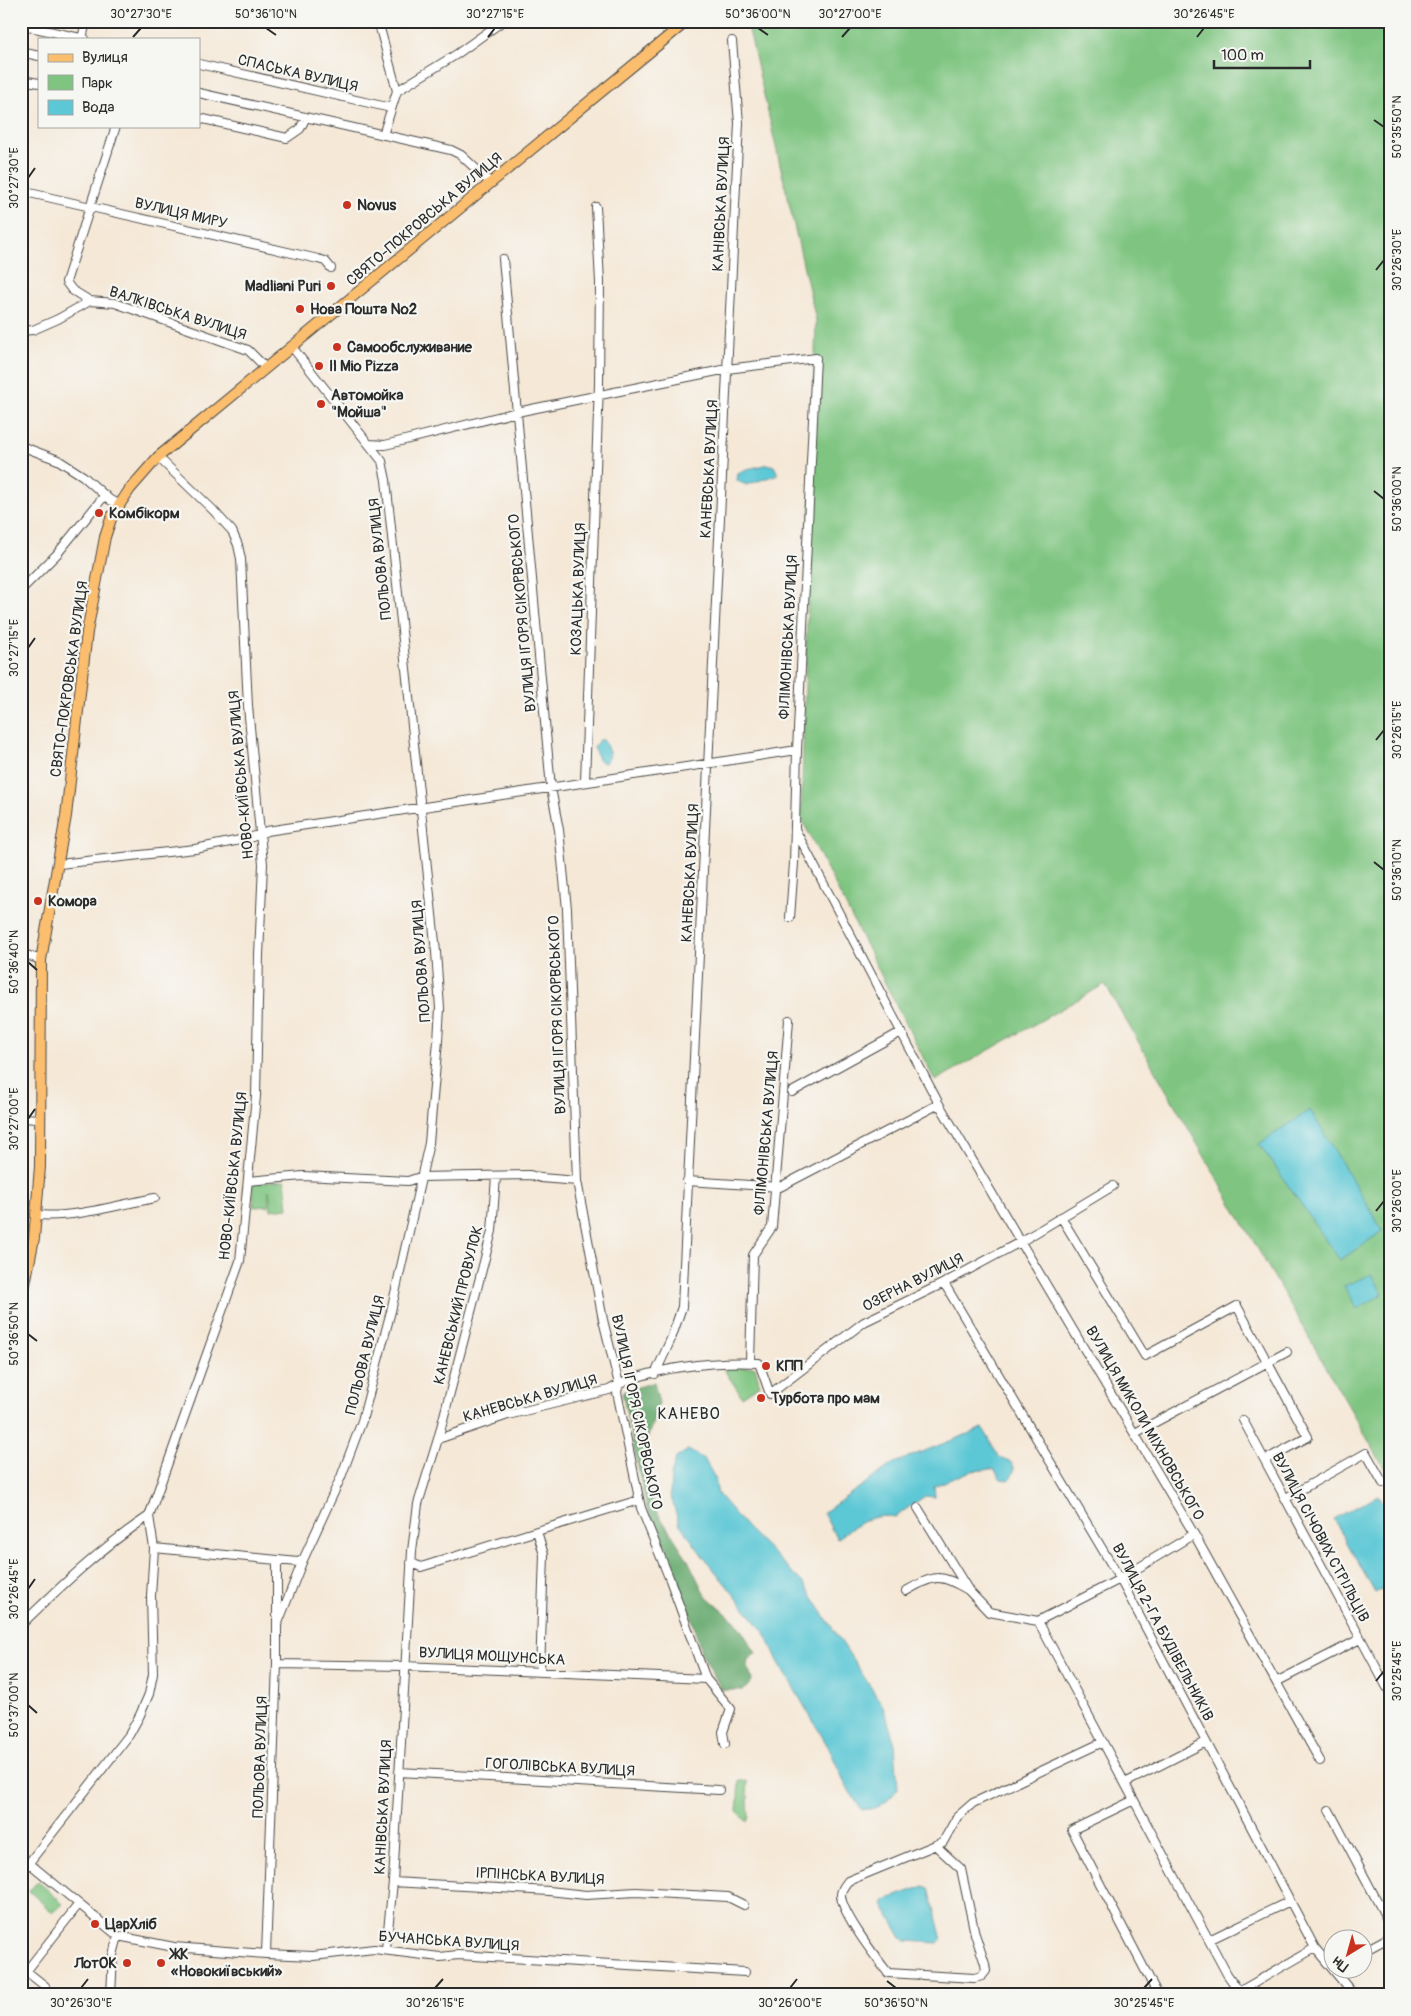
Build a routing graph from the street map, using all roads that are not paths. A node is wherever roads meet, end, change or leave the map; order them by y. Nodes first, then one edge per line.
1 (86, 21) edge
2 (378, 21) edge
3 (503, 21) edge
4 (687, 21) edge
5 (21, 25) edge
6 (79, 38) edge
7 (83, 38) edge
8 (732, 41) dead end
9 (21, 52) edge
10 (38, 56) edge
11 (200, 64) edge
12 (21, 80) edge
13 (38, 83) edge
14 (397, 92) junction
15 (200, 93) edge
16 (391, 108) junction
17 (306, 117) junction
18 (200, 118) edge
19 (115, 128) edge
20 (383, 135) junction
21 (491, 183) junction
22 (21, 191) edge
23 (91, 206) junction
24 (596, 206) dead end
25 (502, 259) dead end
26 (331, 268) dead end
27 (90, 301) junction
28 (21, 331) edge
29 (292, 347) junction
30 (266, 368) junction
31 (727, 369) junction
32 (598, 397) junction
33 (517, 412) junction
34 (370, 444) junction
35 (21, 446) edge
36 (158, 457) junction
37 (105, 496) junction
38 (119, 504) junction
39 (21, 590) edge
40 (797, 750) junction
41 (709, 762) junction
42 (585, 782) junction
43 (551, 788) junction
44 (420, 809) junction
45 (795, 829) junction
46 (262, 832) junction
47 (59, 864) junction
48 (790, 918) dead end
49 (21, 953) edge
50 (41, 960) junction
51 (789, 1020) dead end
52 (901, 1032) junction
53 (792, 1092) dead end
54 (939, 1104) junction
55 (21, 1118) edge
56 (40, 1119) junction
57 (496, 1176) junction
58 (420, 1177) junction
59 (248, 1180) junction
60 (576, 1181) junction
61 (687, 1181) junction
62 (775, 1186) junction
63 (1113, 1186) dead end
64 (155, 1198) dead end
65 (37, 1215) junction
66 (1062, 1217) junction
67 (1022, 1241) junction
68 (944, 1283) junction
69 (21, 1304) edge
70 (1287, 1352) dead end
71 (750, 1362) junction
72 (1268, 1363) junction
73 (655, 1374) junction
74 (619, 1384) junction
75 (1243, 1420) dead end
76 (1135, 1433) junction
77 (438, 1439) junction
78 (1265, 1460) junction
79 (1383, 1483) dead end
80 (1286, 1498) junction
81 (639, 1500) junction
82 (918, 1508) dead end
83 (149, 1516) junction
84 (538, 1531) junction
85 (1194, 1534) junction
86 (208, 1543) dead end
87 (154, 1548) junction
88 (207, 1552) junction
89 (277, 1560) junction
90 (303, 1560) junction
91 (411, 1563) junction
92 (1120, 1579) junction
93 (906, 1591) dead end
94 (969, 1591) junction
95 (1038, 1621) junction
96 (21, 1625) edge
97 (276, 1627) junction
98 (1360, 1639) junction
99 (277, 1664) junction
100 (404, 1666) junction
101 (540, 1672) junction
102 (706, 1679) junction
103 (1278, 1681) junction
104 (1390, 1694) edge
105 (1103, 1742) junction
106 (1206, 1742) junction
107 (725, 1744) dead end
108 (1320, 1761) dead end
109 (399, 1772) junction
110 (1124, 1783) junction
111 (719, 1790) dead end
112 (1134, 1800) junction
113 (1329, 1810) dead end
114 (939, 1843) junction
115 (29, 1863) junction
116 (21, 1873) edge
117 (393, 1882) junction
118 (1290, 1901) junction
119 (78, 1905) junction
120 (744, 1905) dead end
121 (1390, 1925) edge
122 (118, 1936) junction
123 (1390, 1937) edge
124 (1209, 1940) junction
125 (1374, 1946) edge
126 (1315, 1948) junction
127 (386, 1949) junction
128 (266, 1954) junction
129 (1324, 1958) edge
130 (745, 1972) dead end
131 (24, 1974) edge
132 (1341, 1978) edge
133 (45, 1986) dead end
134 (111, 1995) edge
135 (1158, 1995) edge
136 (1354, 1995) edge

1 - 7 street
2 - 14 street
3 - 14 street
4 - 21 main road, СВЯТО-ПОКРОВСЬКА ВУЛИЦЯ
5 - 6 street
8 - 31 street, КАНІВСЬКА ВУЛИЦЯ
9 - 10 street
11 - 16 street, СПАСЬКА ВУЛИЦЯ
12 - 13 street
14 - 16 street
15 - 17 street
16 - 20 street
17 - 18 street
17 - 20 street
19 - 23 street
20 - 21 street
21 - 29 main road, СВЯТО-ПОКРОВСЬКА ВУЛИЦЯ
22 - 23 street, ВУЛИЦЯ МИРУ
23 - 26 street, ВУЛИЦЯ МИРУ
23 - 27 street
24 - 32 street, КОЗАЦЬКА ВУЛИЦЯ
25 - 33 street, ВУЛИЦЯ ІГОРЯ СІКОРВСЬКОГО
27 - 28 street, ВАЛКІВСЬКА ВУЛИЦЯ
27 - 30 street, ВАЛКІВСЬКА ВУЛИЦЯ
29 - 30 main road, СВЯТО-ПОКРОВСЬКА ВУЛИЦЯ
29 - 34 street, ПОЛЬОВА ВУЛИЦЯ
30 - 36 main road, СВЯТО-ПОКРОВСЬКА ВУЛИЦЯ
31 - 32 street
31 - 40 street, ФІЛІМОНІВСЬКА ВУЛИЦЯ
31 - 41 street, КАНЕВСЬКА ВУЛИЦЯ
32 - 33 street
32 - 42 street, КОЗАЦЬКА ВУЛИЦЯ
33 - 34 street
33 - 43 street, ВУЛИЦЯ ІГОРЯ СІКОРВСЬКОГО
34 - 44 street, ПОЛЬОВА ВУЛИЦЯ
35 - 37 street
36 - 38 main road, СВЯТО-ПОКРОВСЬКА ВУЛИЦЯ
36 - 46 street, НОВО-КИЇВСЬКА ВУЛИЦЯ
37 - 38 street
37 - 39 street
38 - 47 main road, СВЯТО-ПОКРОВСЬКА ВУЛИЦЯ
40 - 41 street
40 - 45 street, ФІЛІМОНІВСЬКА ВУЛИЦЯ
41 - 42 street
41 - 61 street, КАНЕВСЬКА ВУЛИЦЯ
42 - 43 street
43 - 44 street
43 - 60 street, ВУЛИЦЯ ІГОРЯ СІКОРВСЬКОГО
44 - 46 street
44 - 58 street, ПОЛЬОВА ВУЛИЦЯ
45 - 48 street, ФІЛІМОНІВСЬКА ВУЛИЦЯ
45 - 52 street, ВУЛИЦЯ МИКОЛИ МІХНОВСЬКОГО
46 - 47 street
46 - 59 street, НОВО-КИЇВСЬКА ВУЛИЦЯ
47 - 50 main road, СВЯТО-ПОКРОВСЬКА ВУЛИЦЯ
49 - 50 street
50 - 56 main road, СВЯТО-ПОКРОВСЬКА ВУЛИЦЯ
51 - 62 street, ФІЛІМОНІВСЬКА ВУЛИЦЯ
52 - 53 street
52 - 54 street, ВУЛИЦЯ МИКОЛИ МІХНОВСЬКОГО
54 - 62 street
54 - 67 street, ВУЛИЦЯ МИКОЛИ МІХНОВСЬКОГО
55 - 56 street
56 - 65 main road, СВЯТО-ПОКРОВСЬКА ВУЛИЦЯ
57 - 58 street
57 - 60 street
57 - 77 street, КАНЕВСЬКИЙ ПРОВУЛОК
58 - 59 street
58 - 90 street, ПОЛЬОВА ВУЛИЦЯ
59 - 83 street, НОВО-КИЇВСЬКА ВУЛИЦЯ
60 - 74 street, ВУЛИЦЯ ІГОРЯ СІКОРВСЬКОГО
61 - 62 street
61 - 73 street, КАНЕВСЬКА ВУЛИЦЯ
62 - 71 street, ФІЛІМОНІВСЬКА ВУЛИЦЯ
63 - 66 street, ОЗЕРНА ВУЛИЦЯ
64 - 65 street
65 - 69 main road, СВЯТО-ПОКРОВСЬКА ВУЛИЦЯ
66 - 67 street, ОЗЕРНА ВУЛИЦЯ
66 - 72 street
67 - 68 street, ОЗЕРНА ВУЛИЦЯ
67 - 76 street, ВУЛИЦЯ МИКОЛИ МІХНОВСЬКОГО
68 - 71 street, ОЗЕРНА ВУЛИЦЯ
68 - 92 street, ВУЛИЦЯ 2-ГА БУДІВЕЛЬНИКІВ
70 - 72 street
71 - 73 street, КАНЕВСЬКА ВУЛИЦЯ
72 - 76 street
72 - 78 street
73 - 74 street, КАНЕВСЬКА ВУЛИЦЯ
74 - 77 street, КАНЕВСЬКА ВУЛИЦЯ
74 - 81 street, ВУЛИЦЯ ІГОРЯ СІКОРВСЬКОГО
75 - 78 street, ВУЛИЦЯ СІЧОВИХ СТРІЛЬЦІВ
76 - 85 street, ВУЛИЦЯ МИКОЛИ МІХНОВСЬКОГО
77 - 91 street
78 - 80 street, ВУЛИЦЯ СІЧОВИХ СТРІЛЬЦІВ
79 - 80 street
80 - 98 street, ВУЛИЦЯ СІЧОВИХ СТРІЛЬЦІВ
81 - 84 street
81 - 102 street, ВУЛИЦЯ ІГОРЯ СІКОРВСЬКОГО
82 - 94 street
83 - 87 street, НОВО-КИЇВСЬКА ВУЛИЦЯ
83 - 96 street
84 - 91 street
84 - 101 street
85 - 92 street
85 - 103 street, ВУЛИЦЯ МИКОЛИ МІХНОВСЬКОГО
86 - 88 street
87 - 88 street
87 - 115 street, НОВО-КИЇВСЬКА ВУЛИЦЯ
88 - 89 street
89 - 90 street
89 - 97 street, ПОЛЬОВА ВУЛИЦЯ
90 - 97 street, ПОЛЬОВА ВУЛИЦЯ
91 - 100 street
92 - 95 street
92 - 106 street, ВУЛИЦЯ 2-ГА БУДІВЕЛЬНИКІВ
93 - 94 street
94 - 95 street
95 - 105 street
97 - 99 street, ПОЛЬОВА ВУЛИЦЯ
98 - 103 street
98 - 104 street, ВУЛИЦЯ СІЧОВИХ СТРІЛЬЦІВ
99 - 100 street, ВУЛИЦЯ МОЩУНСЬКА
99 - 128 street, ПОЛЬОВА ВУЛИЦЯ
100 - 101 street, ВУЛИЦЯ МОЩУНСЬКА
100 - 109 street, КАНІВСЬКА ВУЛИЦЯ
101 - 102 street, ВУЛИЦЯ МОЩУНСЬКА
102 - 107 street, ВУЛИЦЯ ІГОРЯ СІКОРВСЬКОГО
103 - 108 street, ВУЛИЦЯ МИКОЛИ МІХНОВСЬКОГО
105 - 110 street
105 - 114 street
106 - 110 street
106 - 118 street, ВУЛИЦЯ 2-ГА БУДІВЕЛЬНИКІВ
109 - 111 street, ГОГОЛІВСЬКА ВУЛИЦЯ
109 - 117 street, КАНІВСЬКА ВУЛИЦЯ
110 - 112 street
112 - 124 street
112 - 135 street
113 - 121 street
114 - 114 street
115 - 116 street, НОВО-КИЇВСЬКА ВУЛИЦЯ
115 - 119 street, БУЧАНСЬКА ВУЛИЦЯ
117 - 120 street, ІРПІНСЬКА ВУЛИЦЯ
117 - 127 street, КАНІВСЬКА ВУЛИЦЯ
118 - 124 street
118 - 126 street, ВУЛИЦЯ 2-ГА БУДІВЕЛЬНИКІВ
119 - 122 street, БУЧАНСЬКА ВУЛИЦЯ
119 - 131 street
122 - 128 street, БУЧАНСЬКА ВУЛИЦЯ
122 - 134 street
123 - 125 street
124 - 126 street
126 - 129 street, ВУЛИЦЯ 2-ГА БУДІВЕЛЬНИКІВ
127 - 128 street, БУЧАНСЬКА ВУЛИЦЯ
127 - 130 street, БУЧАНСЬКА ВУЛИЦЯ
131 - 133 street
132 - 136 street, ВУЛИЦЯ 2-ГА БУДІВЕЛЬНИКІВ

